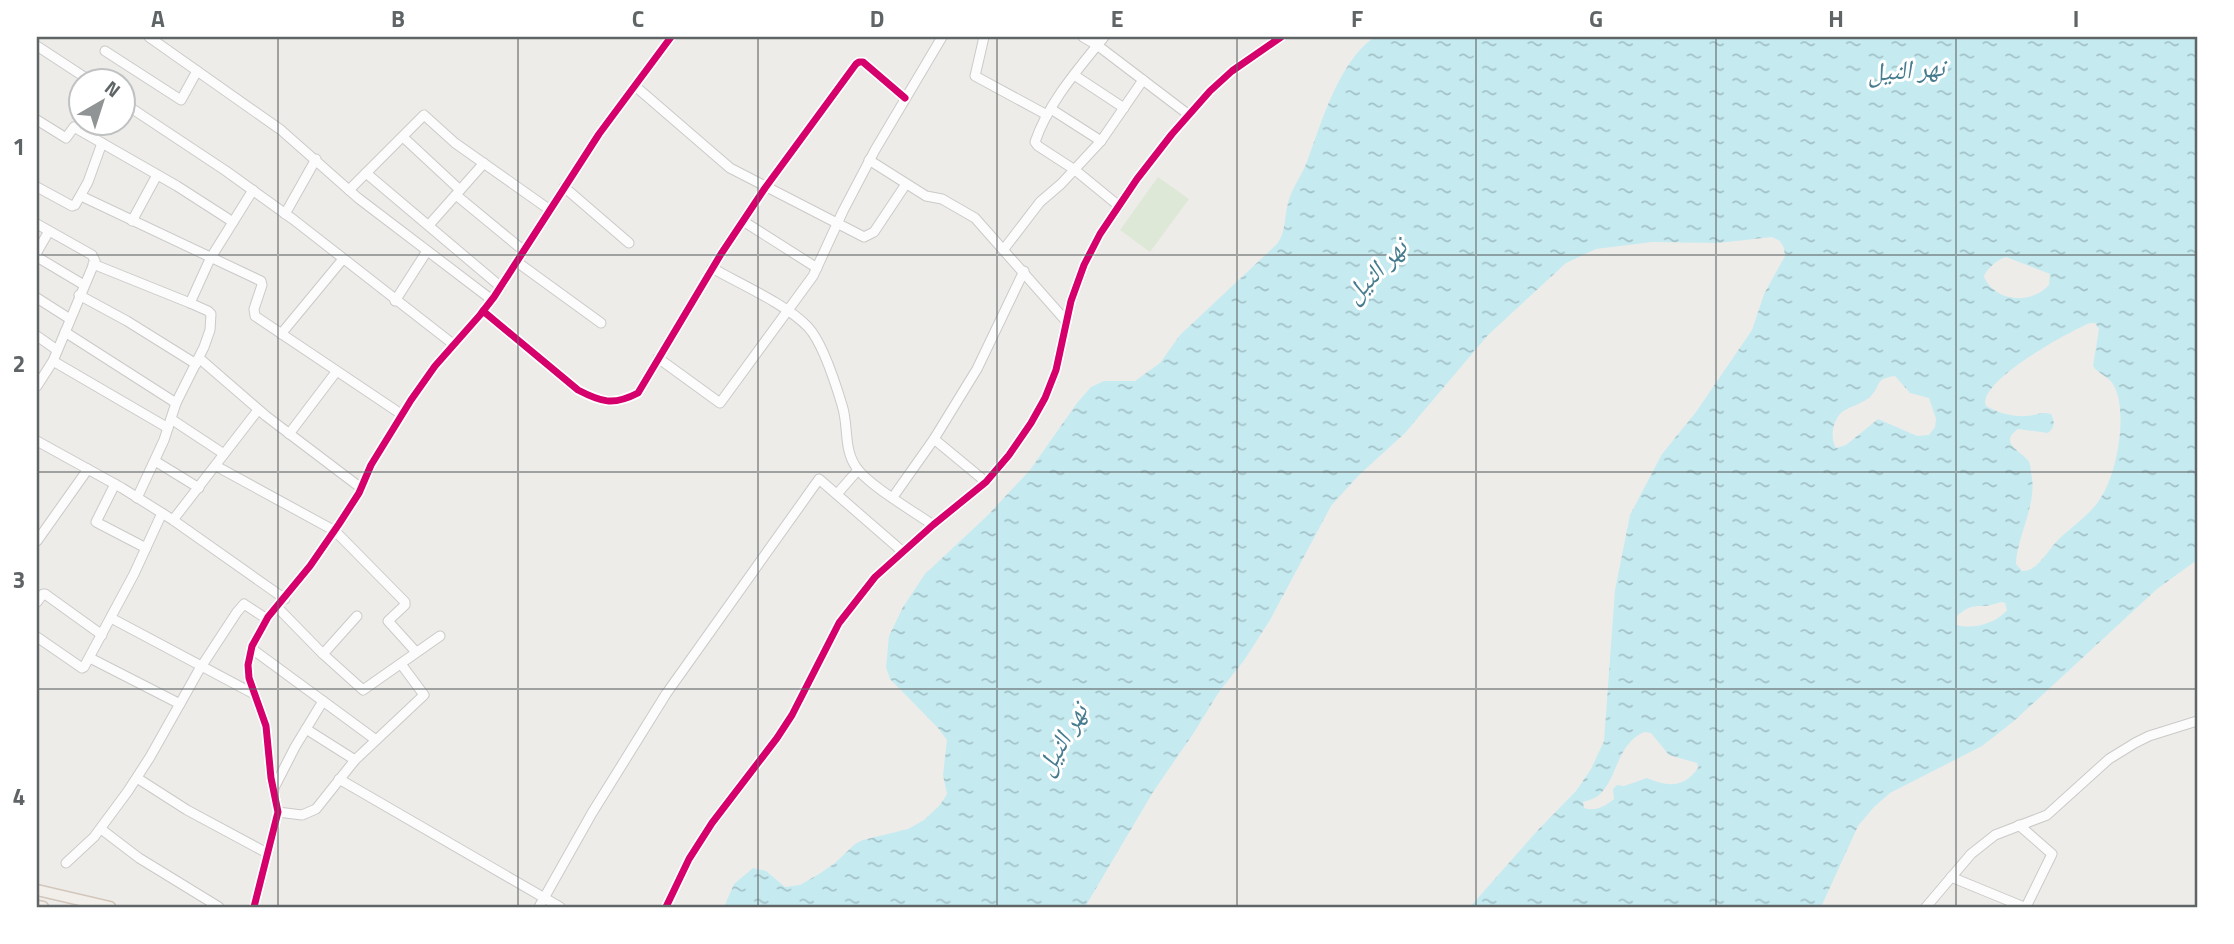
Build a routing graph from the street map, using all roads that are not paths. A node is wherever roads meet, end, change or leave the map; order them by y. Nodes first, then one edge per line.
1 (149, 37) edge
2 (671, 37) edge
3 (942, 37) edge
4 (984, 37) edge
5 (1083, 37) edge
6 (1104, 37) edge
7 (1281, 37) edge
8 (1097, 45) junction
9 (37, 46) edge
10 (105, 51) dead end
11 (68, 66) edge
12 (197, 71) junction
13 (1074, 75) junction
14 (1143, 80) junction
15 (635, 86) junction
16 (905, 98) junction
17 (1124, 108) junction
18 (136, 111) edge
19 (1049, 112) junction
20 (1189, 115) junction
21 (37, 120) edge
22 (402, 136) junction
23 (1101, 141) junction
24 (102, 143) junction
25 (316, 159) junction
26 (869, 160) junction
27 (484, 163) junction
28 (1075, 170) junction
29 (366, 173) junction
30 (157, 175) junction
31 (906, 184) junction
32 (37, 187) edge
33 (565, 187) junction
34 (765, 188) junction
35 (253, 190) junction
36 (349, 190) junction
37 (458, 193) junction
38 (81, 196) junction
39 (1119, 206) junction
40 (550, 210) junction
41 (285, 214) junction
42 (132, 221) junction
43 (233, 222) junction
44 (743, 222) junction
45 (37, 224) edge
46 (838, 224) junction
47 (429, 225) junction
48 (49, 231) junction
49 (629, 243) dead end
50 (1004, 249) junction
51 (427, 251) junction
52 (524, 251) junction
53 (37, 255) edge
54 (210, 258) junction
55 (343, 259) junction
56 (517, 262) junction
57 (93, 264) junction
58 (712, 268) junction
59 (817, 268) junction
60 (1024, 271) junction
61 (84, 285) junction
62 (501, 287) junction
63 (79, 295) junction
64 (37, 298) edge
65 (492, 300) junction
66 (396, 301) junction
67 (190, 303) junction
68 (484, 311) junction
69 (787, 311) junction
70 (70, 319) junction
71 (1066, 321) junction
72 (601, 324) dead end
73 (65, 332) junction
74 (281, 334) junction
75 (37, 336) edge
76 (453, 344) junction
77 (57, 350) junction
78 (658, 358) junction
79 (53, 361) junction
80 (197, 361) junction
81 (336, 372) junction
82 (37, 386) edge
83 (176, 403) junction
84 (258, 410) junction
85 (401, 414) junction
86 (169, 424) junction
87 (289, 434) junction
88 (934, 439) junction
89 (37, 441) edge
90 (225, 454) junction
91 (155, 461) junction
92 (216, 466) junction
93 (88, 469) junction
94 (858, 470) junction
95 (986, 482) junction
96 (115, 485) junction
97 (199, 488) junction
98 (361, 488) junction
99 (836, 494) junction
100 (893, 497) junction
101 (137, 498) junction
102 (162, 513) junction
103 (173, 520) junction
104 (933, 525) junction
105 (41, 526) edge
106 (335, 531) junction
107 (37, 541) edge
108 (146, 548) junction
109 (903, 552) junction
110 (285, 599) junction
111 (37, 602) edge
112 (278, 607) junction
113 (357, 616) dead end
114 (111, 618) junction
115 (267, 619) junction
116 (102, 635) junction
117 (440, 636) dead end
118 (37, 637) edge
119 (252, 649) junction
120 (416, 652) junction
121 (323, 654) junction
122 (90, 658) junction
123 (401, 664) junction
124 (202, 665) junction
125 (254, 694) junction
126 (323, 701) junction
127 (180, 704) junction
128 (2197, 721) edge
129 (306, 729) junction
130 (376, 740) junction
131 (355, 760) junction
132 (137, 778) junction
133 (340, 779) junction
134 (274, 788) junction
135 (278, 812) junction
136 (2019, 825) junction
137 (101, 829) junction
138 (267, 853) junction
139 (66, 863) dead end
140 (1951, 877) junction
141 (37, 890) edge
142 (545, 898) junction
143 (37, 906) edge
144 (43, 907) edge
145 (110, 907) edge
146 (219, 907) edge
147 (254, 907) edge
148 (539, 907) edge
149 (559, 907) edge
150 (666, 907) edge
151 (1926, 907) edge
152 (2025, 907) edge

1 - 12 street
2 - 15 street
3 - 16 street
4 - 19 street
5 - 8 street
6 - 8 street
7 - 20 street
8 - 13 street
8 - 14 street
9 - 11 street
10 - 12 street
12 - 25 street
13 - 17 street
13 - 19 street
14 - 17 street
14 - 20 street
15 - 33 street
15 - 34 street
16 - 26 street
16 - 34 street
17 - 23 street
18 - 35 street
19 - 23 street
19 - 28 street
20 - 39 street
21 - 24 street
22 - 27 street
22 - 29 street
22 - 37 street
23 - 28 street
24 - 30 street
24 - 38 street
25 - 36 street
25 - 41 street
26 - 31 street
26 - 46 street
27 - 37 street
27 - 40 street
28 - 39 street
28 - 50 street
29 - 36 street
29 - 47 street
30 - 42 street
30 - 43 street
31 - 46 street
31 - 50 street
32 - 38 street
33 - 40 street
33 - 49 street
34 - 44 street
34 - 46 street
35 - 41 street
35 - 43 street
36 - 51 street
37 - 47 street
37 - 52 street
38 - 42 street
39 - 71 street
40 - 52 street
41 - 55 street
42 - 54 street
43 - 54 street
44 - 58 street
44 - 59 street
45 - 48 street
46 - 59 street
47 - 62 street
48 - 53 street
48 - 57 street
50 - 60 street
51 - 65 street
51 - 66 street
52 - 56 street
53 - 61 street
54 - 67 street
54 - 74 street
55 - 66 street
55 - 74 street
56 - 62 street
56 - 72 street
57 - 61 street
57 - 67 street
58 - 69 street
58 - 78 street
59 - 69 street
60 - 71 street
60 - 88 street
61 - 63 street
62 - 65 street
63 - 70 street
63 - 80 street
64 - 70 street
65 - 68 street
66 - 76 street
67 - 80 street
68 - 76 street
68 - 78 street
69 - 78 street
69 - 94 street
70 - 73 street
71 - 95 street
73 - 77 street
73 - 83 street
74 - 81 street
75 - 77 street
76 - 85 street
77 - 79 street
79 - 82 street
79 - 86 street
80 - 83 street
80 - 84 street
81 - 85 street
81 - 87 street
83 - 86 street
84 - 87 street
84 - 90 street
85 - 98 street
86 - 90 street
86 - 91 street
87 - 98 street
88 - 95 street
88 - 100 street
89 - 93 street
90 - 92 street
91 - 97 street
91 - 101 street
92 - 97 street
92 - 106 street
93 - 96 street
93 - 105 street
94 - 99 street
94 - 100 street
95 - 104 street
96 - 101 street
96 - 108 street
97 - 103 street
98 - 106 street
99 - 109 street
99 - 142 street
100 - 104 street
101 - 102 street
102 - 103 street
102 - 108 street
103 - 110 street
104 - 109 street
105 - 107 street
106 - 110 street
106 - 120 street
108 - 114 street
109 - 150 street
110 - 112 street
111 - 116 street
112 - 115 street
112 - 121 street
113 - 121 street
114 - 116 street
114 - 124 street
115 - 119 street
115 - 124 street
116 - 122 street
117 - 120 street
118 - 122 street
119 - 125 street
119 - 126 street
120 - 123 street
121 - 123 street
122 - 127 street
123 - 130 street
124 - 125 street
124 - 127 street
125 - 134 street
126 - 129 street
126 - 130 street
127 - 132 street
128 - 136 street
129 - 131 street
129 - 134 street
130 - 131 street
131 - 133 street
132 - 137 street
132 - 138 street
133 - 135 street
133 - 142 street
134 - 135 street
135 - 138 street
136 - 140 street
136 - 152 street
137 - 139 street
137 - 146 street
138 - 147 street
140 - 151 street
140 - 152 street
141 - 145 main road
142 - 148 street
142 - 149 street
143 - 144 main road

